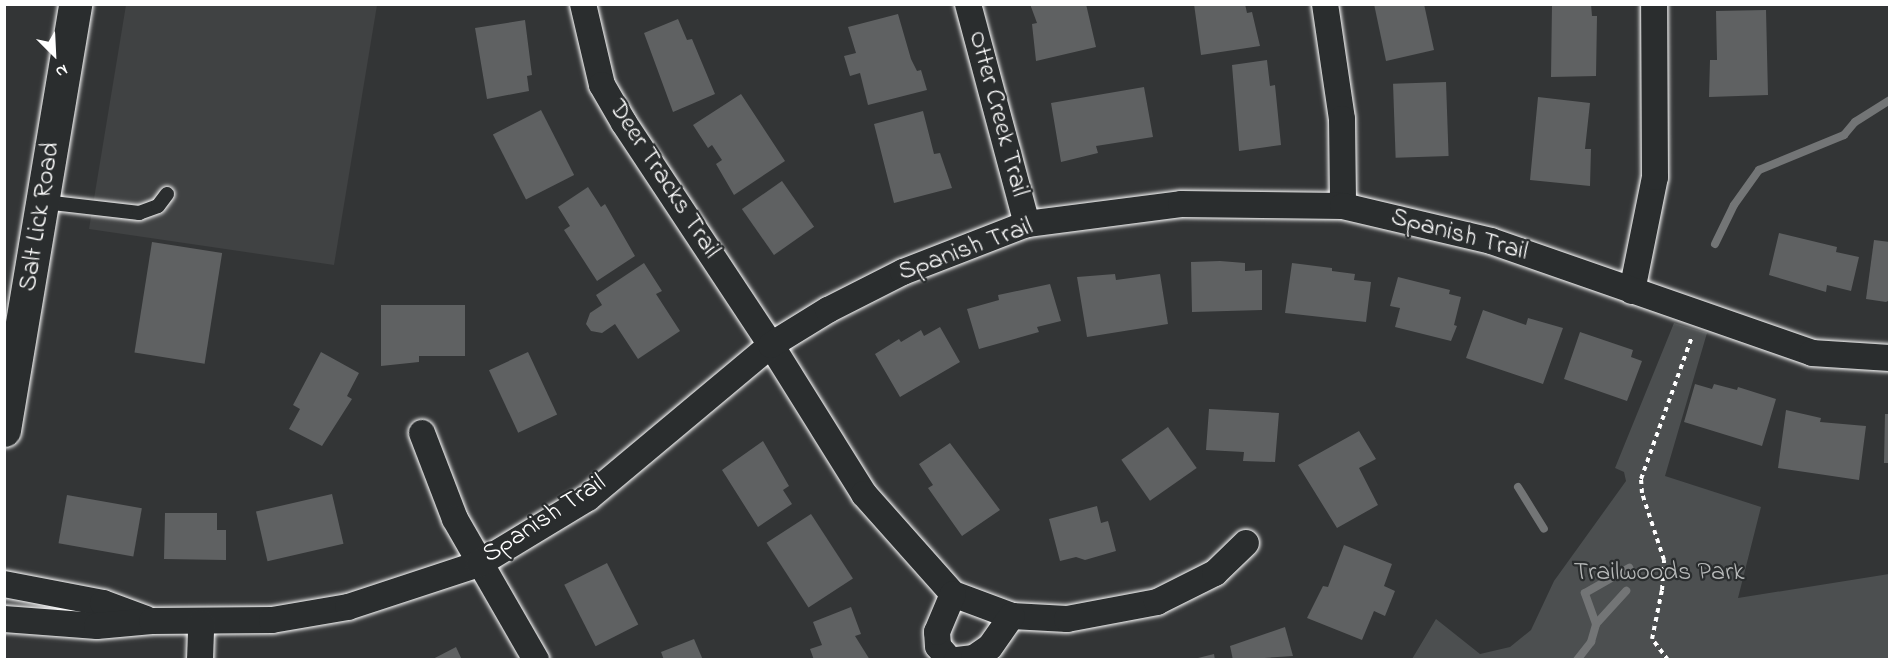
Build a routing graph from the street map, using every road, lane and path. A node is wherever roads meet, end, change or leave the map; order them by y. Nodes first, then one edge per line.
1 (75, 4) edge
2 (583, 4) edge
3 (968, 4) edge
4 (1325, 4) edge
5 (1654, 4) edge
6 (167, 194) dead end
7 (44, 202) junction
8 (1343, 206) junction
9 (1027, 224) junction
10 (1632, 291) junction
11 (1692, 311) junction
12 (771, 345) junction
13 (1890, 358) edge
14 (4, 430) edge
15 (422, 433) dead end
16 (1245, 543) dead end
17 (479, 564) junction
18 (4, 584) edge
19 (953, 594) junction
20 (1012, 616) junction
21 (4, 619) edge
22 (152, 621) junction
23 (201, 623) junction
24 (200, 660) edge
25 (537, 660) edge
26 (950, 660) edge
27 (957, 660) edge
28 (1668, 660) edge

1 - 7 main road, Salt Lick Road
2 - 12 street, Deer Tracks Trail
3 - 9 street, Otter Creek Trail
4 - 8 street
5 - 10 street
6 - 7 lane
7 - 14 main road, Salt Lick Road
8 - 9 street, Spanish Trail
8 - 10 street, Spanish Trail
9 - 12 street, Spanish Trail
10 - 11 street, Spanish Trail
11 - 13 street, Spanish Trail
11 - 28 path
12 - 17 street, Spanish Trail
12 - 19 street, Deer Tracks Trail
15 - 17 street
16 - 20 street
17 - 23 street, Spanish Trail
17 - 25 street
18 - 22 street, Spanish Trail
19 - 20 street
19 - 26 street
20 - 27 street
21 - 22 street, Spanish Trail
22 - 23 street, Spanish Trail
23 - 24 street

